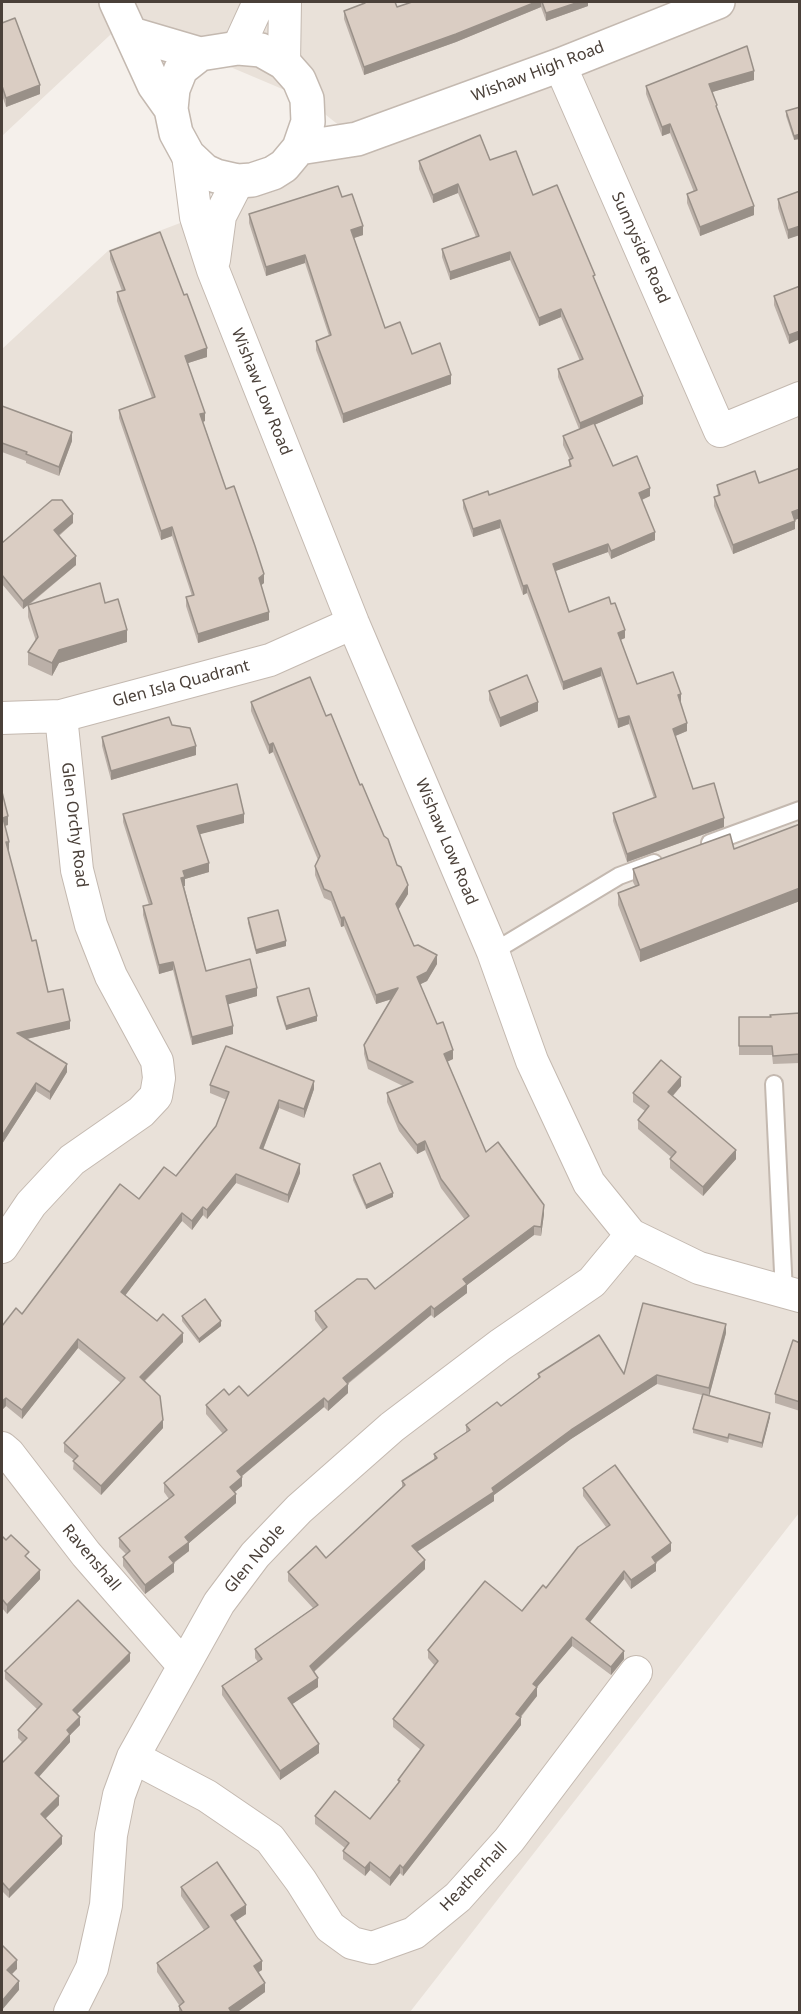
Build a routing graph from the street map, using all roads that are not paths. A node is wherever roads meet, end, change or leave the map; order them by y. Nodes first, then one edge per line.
1 (116, 2) edge
2 (259, 2) edge
3 (285, 2) edge
4 (718, 2) edge
5 (132, 34) junction
6 (238, 48) junction
7 (200, 54) junction
8 (284, 63) junction
9 (560, 65) junction
10 (306, 99) junction
11 (171, 109) junction
12 (357, 139) junction
13 (299, 148) junction
14 (188, 155) junction
15 (238, 182) junction
16 (213, 270) junction
17 (800, 398) edge
18 (353, 623) junction
19 (61, 716) junction
20 (2, 718) edge
21 (800, 810) edge
22 (693, 849) edge
23 (672, 857) edge
24 (493, 952) junction
25 (774, 1084) dead end
26 (631, 1235) junction
27 (2, 1247) edge
28 (792, 1294) edge
29 (2, 1448) edge
30 (183, 1665) junction
31 (636, 1672) dead end
32 (133, 1757) junction
33 (70, 2013) edge

1 - 5 street
2 - 6 street
3 - 8 street
4 - 9 street, Wishaw High Road
5 - 7 street
5 - 11 street
6 - 7 street
6 - 8 street
7 - 11 street
8 - 10 street
9 - 12 street, Wishaw High Road
9 - 17 street, Sunnyside Road
10 - 12 street
10 - 13 street
11 - 14 street
12 - 13 street, Wishaw High Road
13 - 15 street
14 - 15 street
14 - 16 street, Wishaw Low Road
15 - 16 street, Wishaw Low Road
16 - 18 street, Wishaw Low Road
18 - 19 street, Glen Isla Quadrant
18 - 24 street, Wishaw Low Road
19 - 20 street, Glen Isla Quadrant
19 - 27 street, Glen Orchy Road
21 - 22 lane
23 - 24 lane
24 - 26 street, Wishaw Low Road
25 - 28 lane
26 - 28 street, Wishaw Low Road
26 - 30 street, Glen Noble
29 - 30 street, Ravenshall
30 - 32 street, Glen Noble
31 - 32 street, Heatherhall
32 - 33 street, Glen Noble

